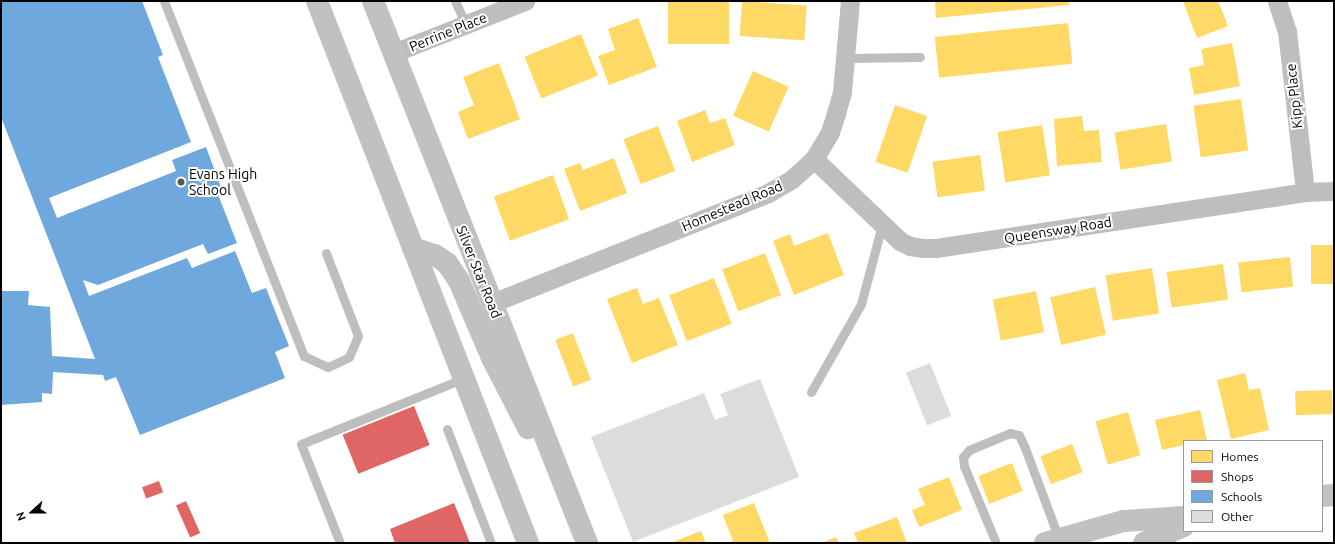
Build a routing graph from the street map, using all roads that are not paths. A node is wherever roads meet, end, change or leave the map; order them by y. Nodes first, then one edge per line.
1 (164, 1) edge
2 (317, 1) edge
3 (373, 1) edge
4 (455, 1) edge
5 (525, 1) edge
6 (850, 1) edge
7 (1277, 1) edge
8 (466, 24) junction
9 (393, 53) junction
10 (920, 57) dead end
11 (845, 58) junction
12 (814, 159) junction
13 (1334, 191) edge
14 (1305, 192) junction
15 (882, 225) junction
16 (413, 248) junction
17 (326, 254) dead end
18 (492, 303) junction
19 (464, 378) junction
20 (810, 392) dead end
21 (447, 429) dead end
22 (1334, 495) edge
23 (1323, 496) edge
24 (1183, 516) edge
25 (1183, 526) edge
26 (1052, 541) edge
27 (340, 543) edge
28 (491, 543) edge
29 (528, 543) edge
30 (587, 543) edge
31 (996, 543) edge
32 (1144, 543) edge

1 - 17 lane
2 - 16 main road
3 - 9 main road, Silver Star Road
4 - 8 lane
5 - 8 street, Perrine Place
6 - 11 street, Homestead Road
7 - 14 street, Kipp Place
8 - 9 street, Perrine Place
9 - 18 main road, Silver Star Road
10 - 11 lane
11 - 12 street, Homestead Road
12 - 15 street, Queensway Road
12 - 18 street, Homestead Road
13 - 14 street, Queensway Road
14 - 15 street, Queensway Road
15 - 20 lane
16 - 19 main road
16 - 30 main road
18 - 30 main road, Silver Star Road
19 - 27 lane
19 - 29 main road
21 - 28 lane
22 - 23 main road
24 - 26 main road
25 - 32 main road
26 - 31 lane

